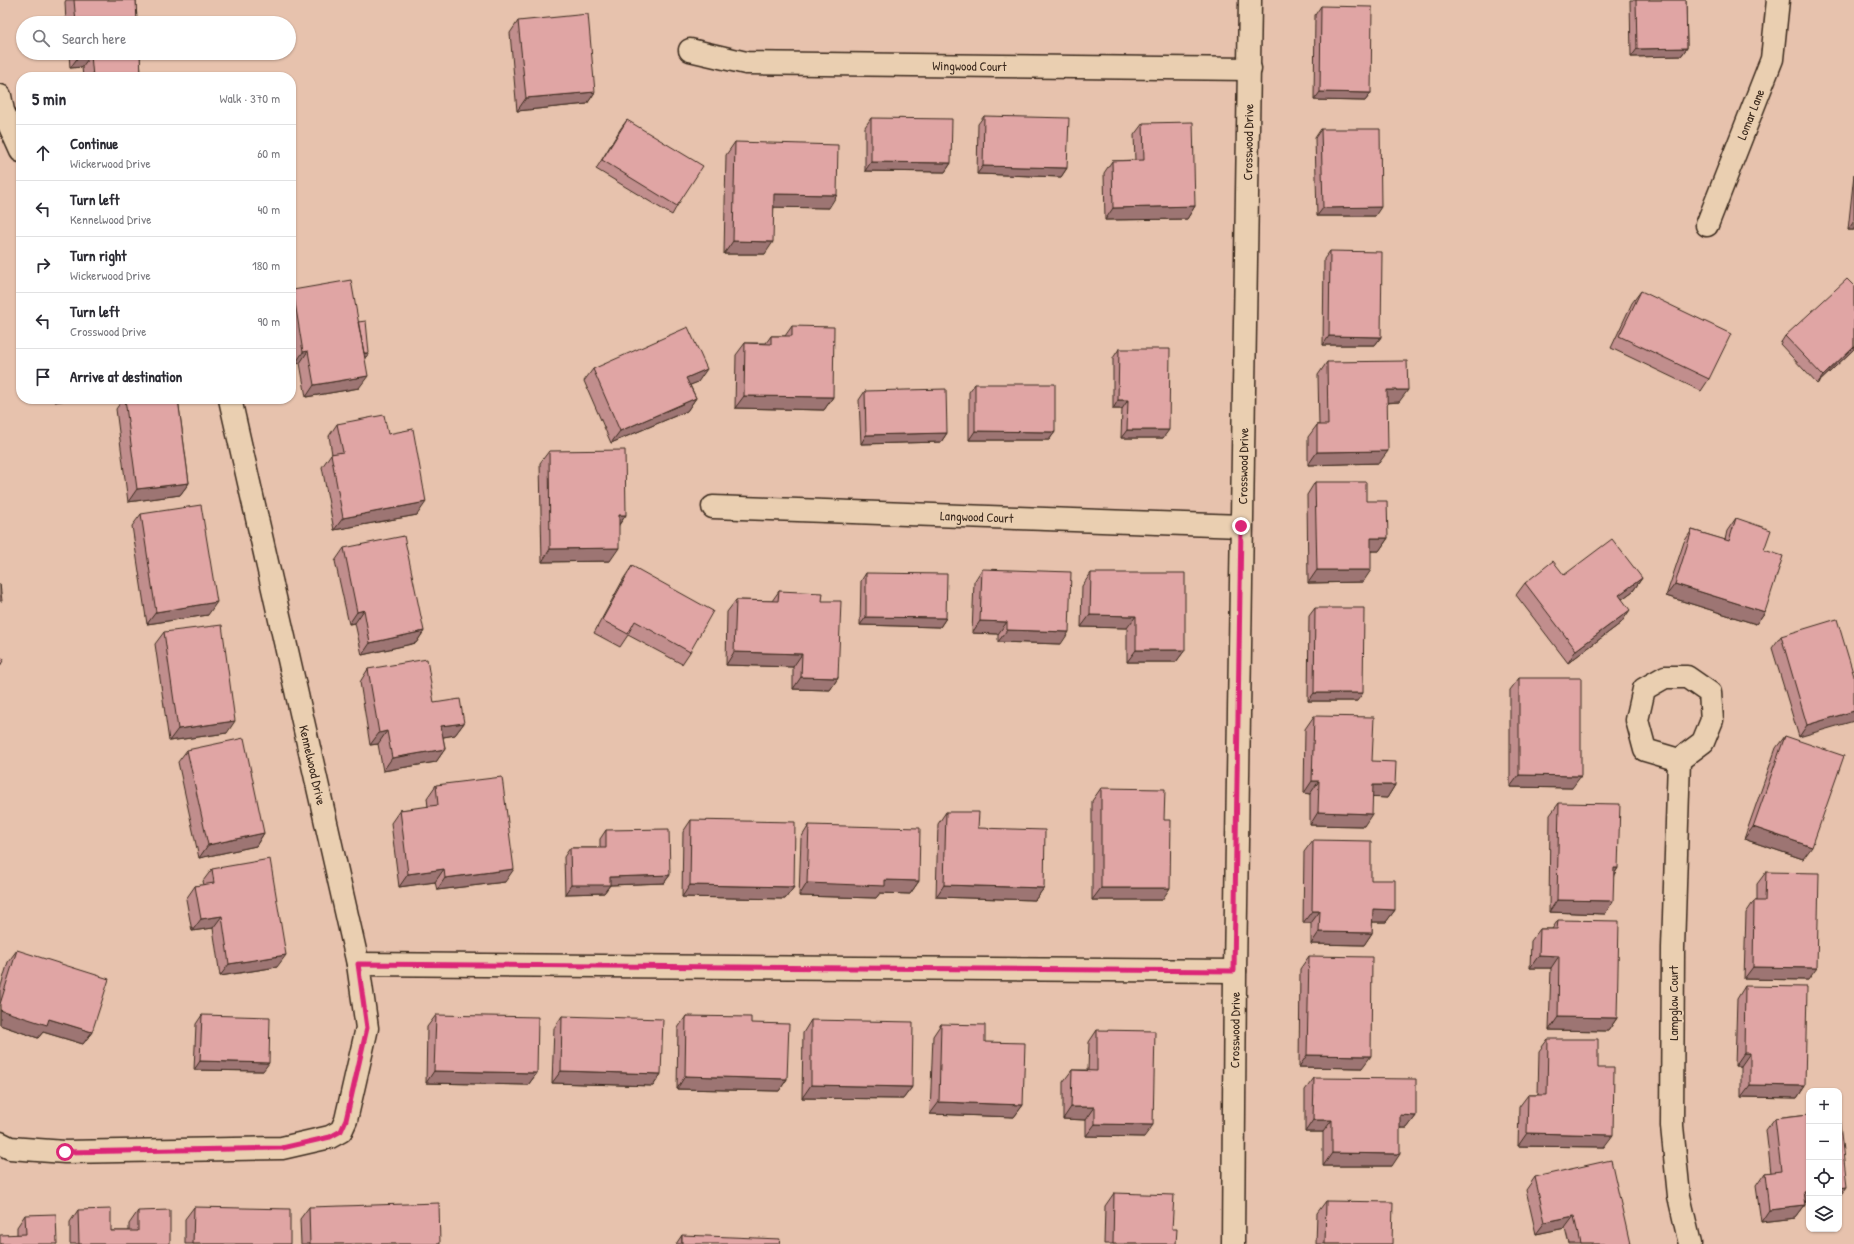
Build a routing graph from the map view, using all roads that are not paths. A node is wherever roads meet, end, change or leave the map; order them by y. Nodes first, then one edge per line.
1 (1250, 0) edge
2 (1778, 0) edge
3 (690, 50) dead end
4 (1250, 70) junction
5 (0, 96) edge
6 (16, 140) edge
7 (1707, 225) dead end
8 (231, 404) edge
9 (713, 507) dead end
10 (1241, 526) junction
11 (1679, 760) dead end
12 (358, 964) junction
13 (1234, 971) junction
14 (0, 1143) edge
15 (1232, 1244) edge
16 (1690, 1244) edge

1 - 4 street, Crosswood Drive
2 - 7 street, Lomar Lane
3 - 4 street, Wingwood Court
4 - 10 street, Crosswood Drive
5 - 6 street
8 - 12 street, Kennelwood Drive
9 - 10 street, Langwood Court
10 - 13 street, Crosswood Drive
11 - 16 street, Lampglow Court
12 - 13 street
12 - 14 street, Kennelwood Drive
13 - 15 street, Crosswood Drive

